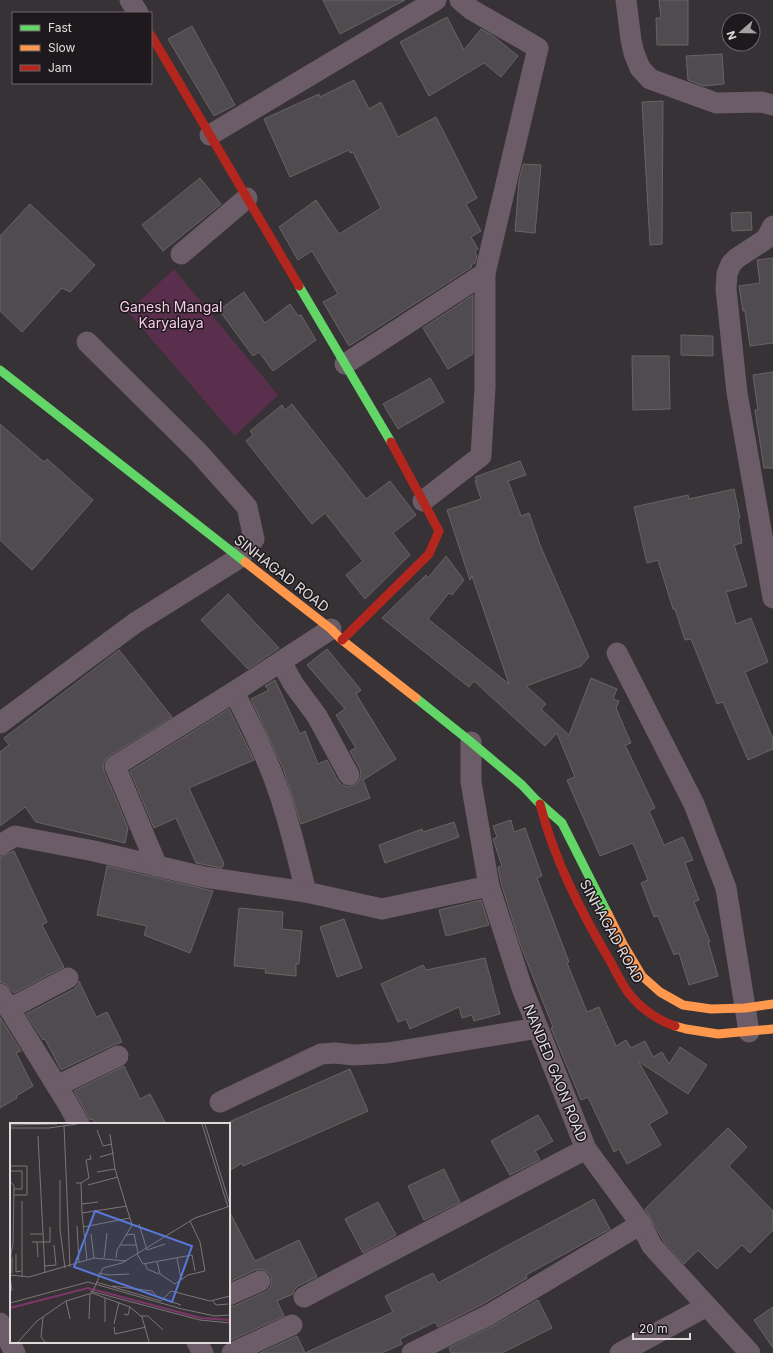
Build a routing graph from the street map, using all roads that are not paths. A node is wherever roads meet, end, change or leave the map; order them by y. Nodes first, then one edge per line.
1 (130, 0) edge
2 (436, 0) edge
3 (460, 0) edge
4 (626, 0) edge
5 (137, 12) edge
6 (152, 38) edge
7 (773, 105) edge
8 (210, 135) junction
9 (247, 198) junction
10 (773, 226) edge
11 (181, 254) dead end
12 (486, 273) junction
13 (87, 342) dead end
14 (344, 364) junction
15 (0, 370) edge
16 (423, 501) junction
17 (239, 558) junction
18 (773, 598) edge
19 (336, 635) junction
20 (617, 653) dead end
21 (281, 662) junction
22 (234, 692) junction
23 (0, 723) edge
24 (472, 742) junction
25 (349, 775) dead end
26 (540, 804) junction
27 (0, 845) edge
28 (157, 866) junction
29 (489, 886) junction
30 (306, 892) junction
31 (68, 978) dead end
32 (4, 1002) edge
33 (773, 1004) edge
34 (745, 1008) junction
35 (538, 1028) junction
36 (773, 1029) edge
37 (749, 1032) junction
38 (118, 1056) dead end
39 (57, 1086) junction
40 (220, 1102) dead end
41 (78, 1123) edge
42 (586, 1149) junction
43 (641, 1224) junction
44 (260, 1281) dead end
45 (230, 1295) edge
46 (304, 1297) dead end
47 (707, 1306) junction
48 (0, 1322) edge
49 (292, 1325) dead end
50 (10, 1343) edge
51 (10, 1343) edge
52 (198, 1343) edge
53 (15, 1353) edge
54 (203, 1353) edge
55 (232, 1353) edge
56 (412, 1353) edge
57 (620, 1353) edge
58 (750, 1353) edge

1 - 5 street
2 - 8 street
3 - 12 street
4 - 7 street
6 - 8 main road
8 - 9 main road
9 - 11 street
9 - 14 main road
10 - 18 street
12 - 14 street
12 - 16 street
13 - 17 street
14 - 16 main road
15 - 17 main road, SINHAGAD ROAD
16 - 19 main road
17 - 19 main road, SINHAGAD ROAD
17 - 23 street
19 - 21 street
19 - 24 main road, SINHAGAD ROAD
20 - 34 street
21 - 22 street
21 - 25 street
22 - 28 street
22 - 30 street
24 - 26 main road, SINHAGAD ROAD
24 - 29 street, NANDED GAON ROAD
26 - 34 main road, SINHAGAD ROAD
26 - 37 main road, SINHAGAD ROAD
27 - 28 street
28 - 30 street
29 - 30 street
29 - 35 street, NANDED GAON ROAD
31 - 32 street
32 - 39 street
33 - 34 main road, SINHAGAD ROAD
34 - 37 street
35 - 40 street
35 - 42 street, NANDED GAON ROAD
36 - 37 main road, SINHAGAD ROAD
38 - 39 street
39 - 41 street
42 - 43 street, NANDED GAON ROAD
42 - 46 street
43 - 47 street, NANDED GAON ROAD
43 - 56 street
44 - 45 street
47 - 57 street
47 - 58 street, NANDED GAON ROAD
48 - 51 street
49 - 55 street
50 - 53 street
52 - 54 street

